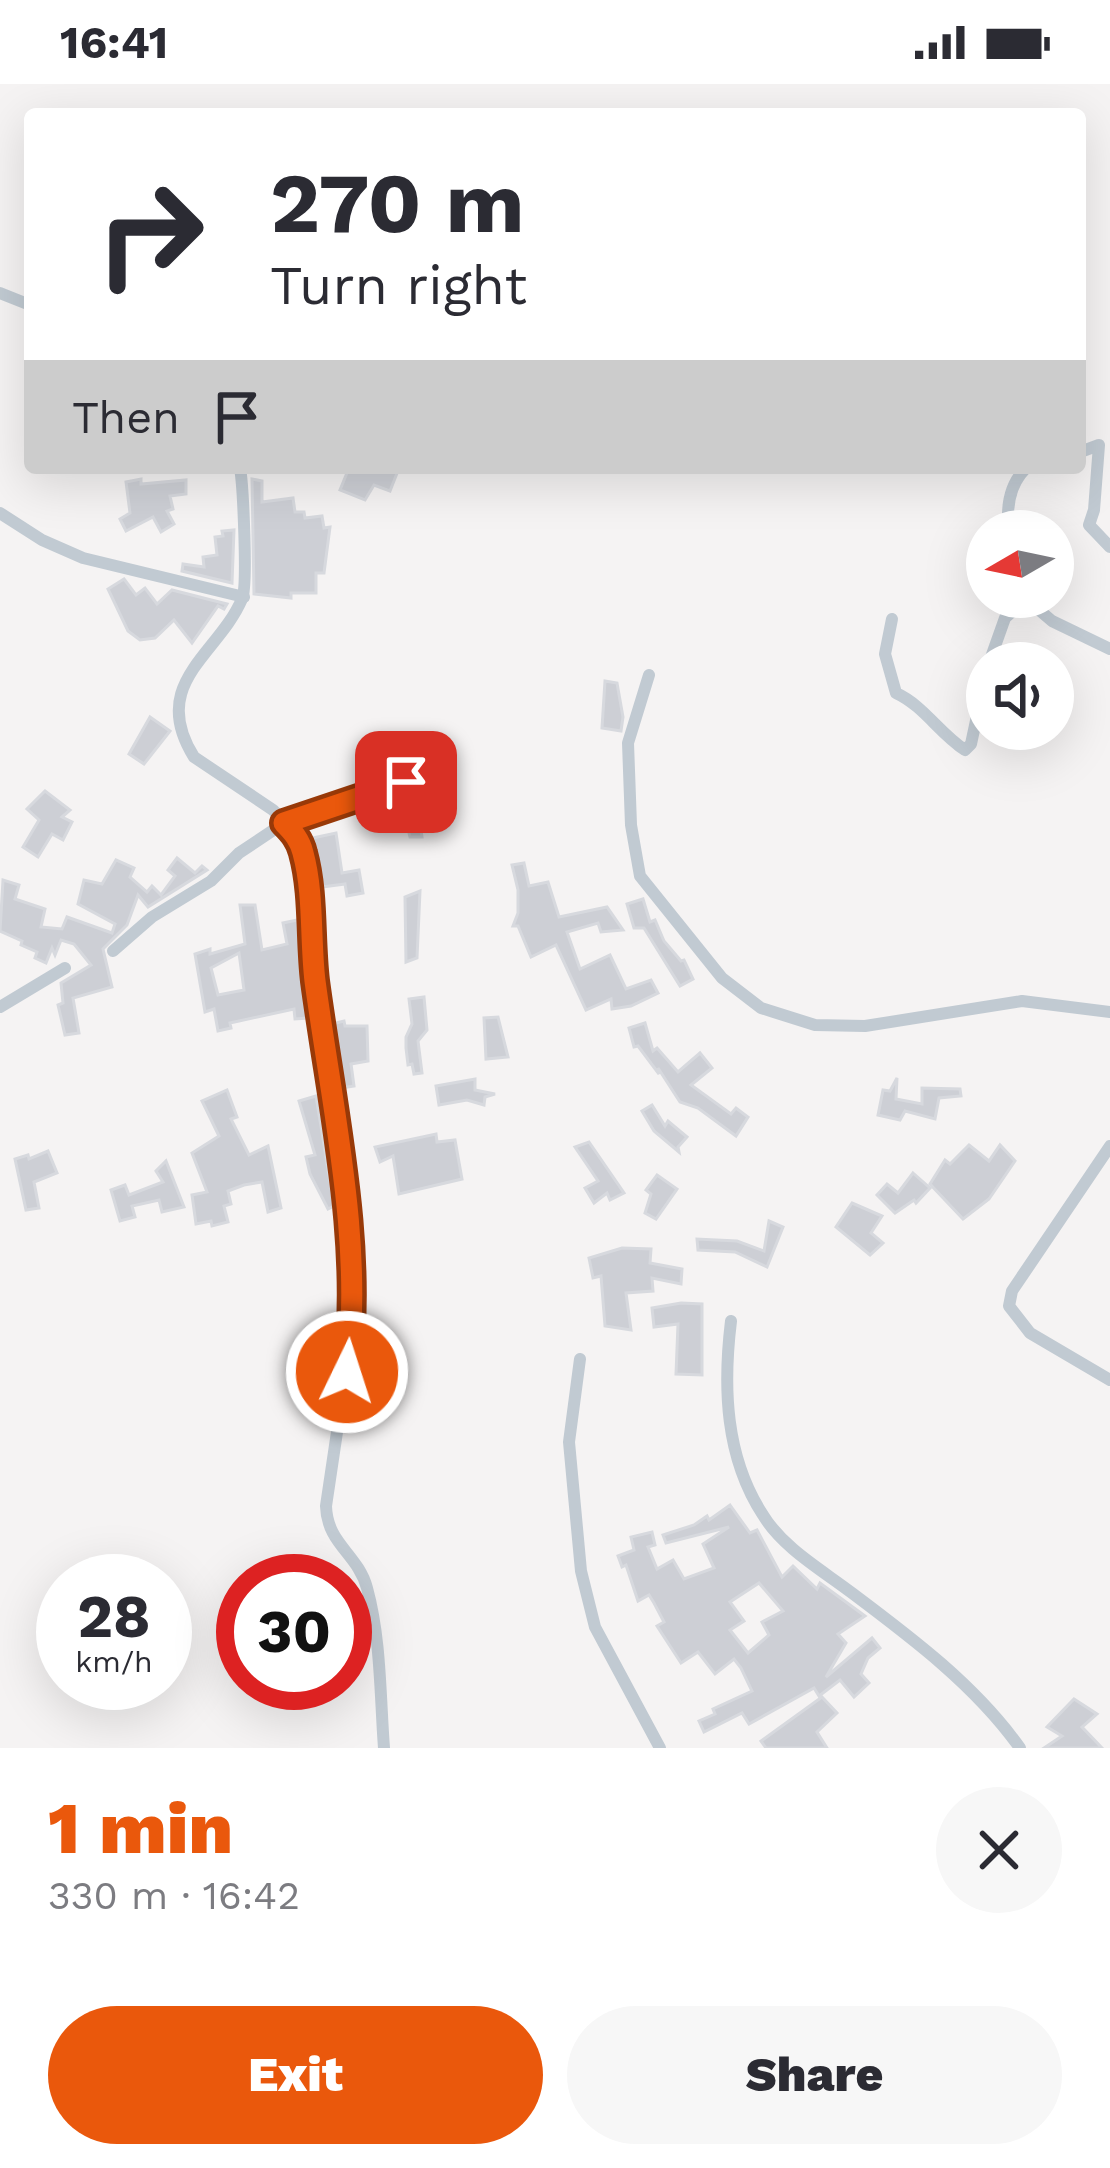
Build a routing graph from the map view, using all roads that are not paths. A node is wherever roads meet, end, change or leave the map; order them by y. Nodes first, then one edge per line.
1 (1086, 450) edge
2 (240, 474) edge
3 (1020, 474) edge
4 (1007, 510) edge
5 (0, 513) edge
6 (1110, 547) edge
7 (244, 597) junction
8 (1048, 618) edge
9 (892, 619) dead end
10 (1110, 649) edge
11 (650, 674) dead end
12 (966, 749) edge
13 (405, 771) dead end
14 (284, 823) junction
15 (113, 952) dead end
16 (65, 968) dead end
17 (0, 1007) edge
18 (1110, 1012) edge
19 (1110, 1146) edge
20 (731, 1321) dead end
21 (580, 1358) dead end
22 (1110, 1380) edge
23 (384, 1748) edge
24 (660, 1748) edge
25 (1020, 1748) edge

1 - 6 street
2 - 7 street
3 - 4 street
5 - 7 street
7 - 14 street
8 - 10 street
9 - 12 street
11 - 18 street
13 - 14 street
14 - 15 street
14 - 23 street
16 - 17 street
19 - 22 street
20 - 25 street
21 - 24 street

